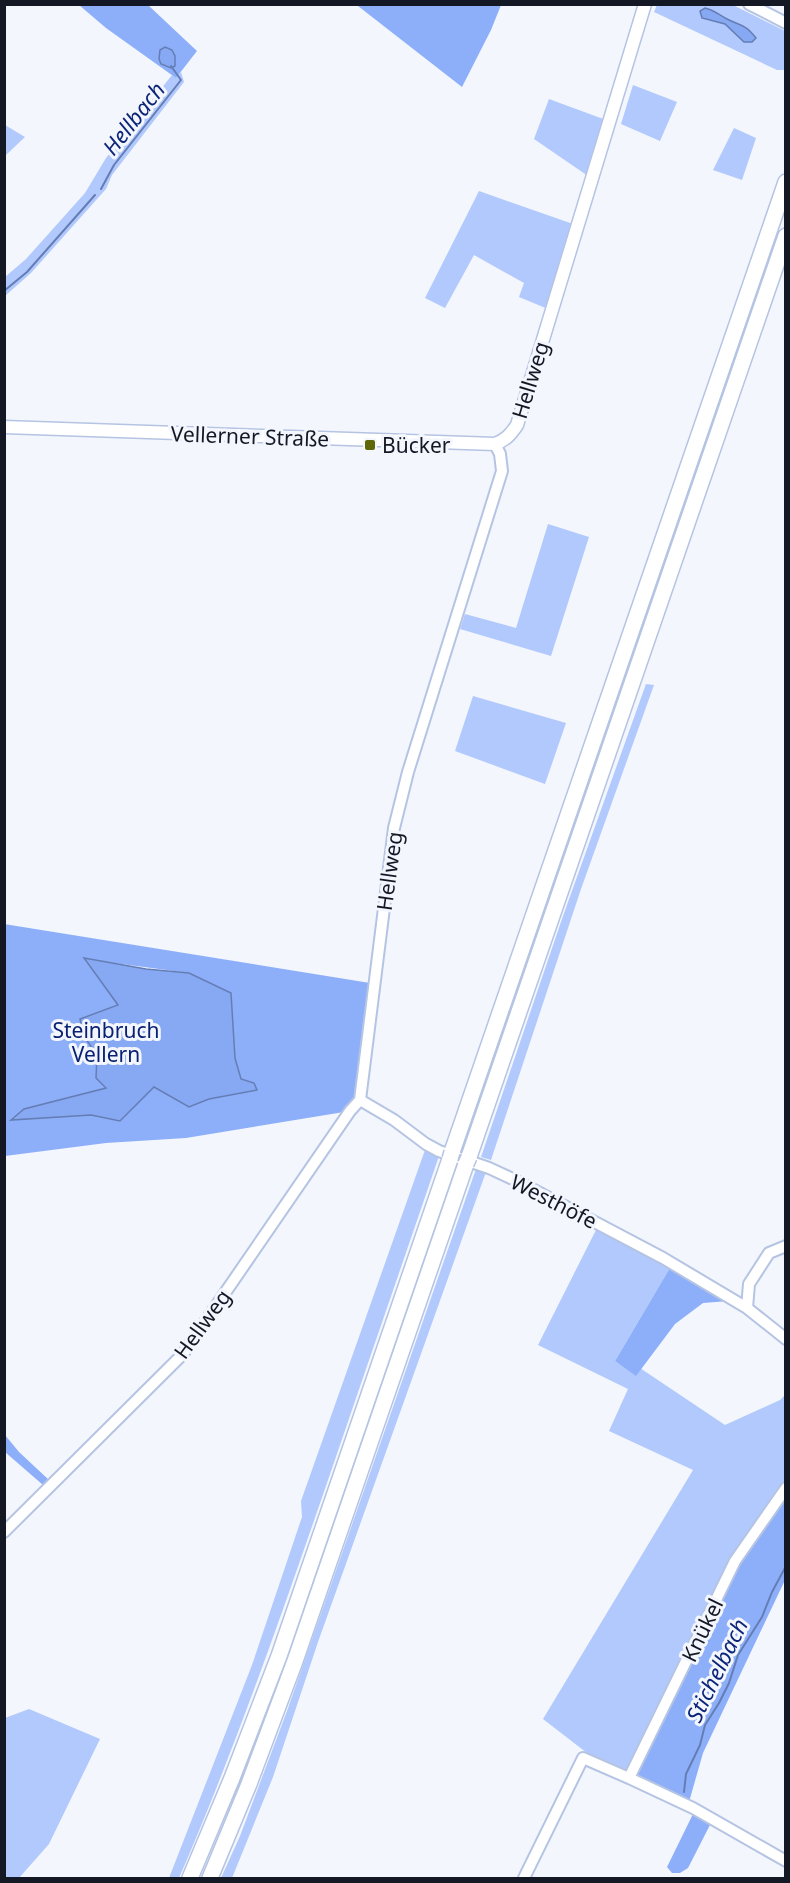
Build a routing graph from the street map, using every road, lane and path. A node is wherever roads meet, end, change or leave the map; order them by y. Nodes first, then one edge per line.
1 (645, 4) edge
2 (749, 4) edge
3 (786, 23) edge
4 (786, 182) edge
5 (786, 236) edge
6 (4, 428) edge
7 (495, 444) junction
8 (360, 1100) junction
9 (786, 1246) edge
10 (747, 1308) junction
11 (786, 1339) edge
12 (786, 1488) edge
13 (4, 1532) edge
14 (628, 1778) junction
15 (786, 1861) edge
16 (190, 1878) edge
17 (210, 1878) edge
18 (524, 1878) edge

1 - 7 main road, Hellweg
2 - 3 street
4 - 16 highway
5 - 17 highway
6 - 7 main road, Vellerner Straße
7 - 8 street, Hellweg
8 - 10 street, Westhöfe
8 - 13 street, Hellweg
9 - 10 street
10 - 11 street, Westhöfe
12 - 14 street, Knükel
14 - 15 street
14 - 18 street

